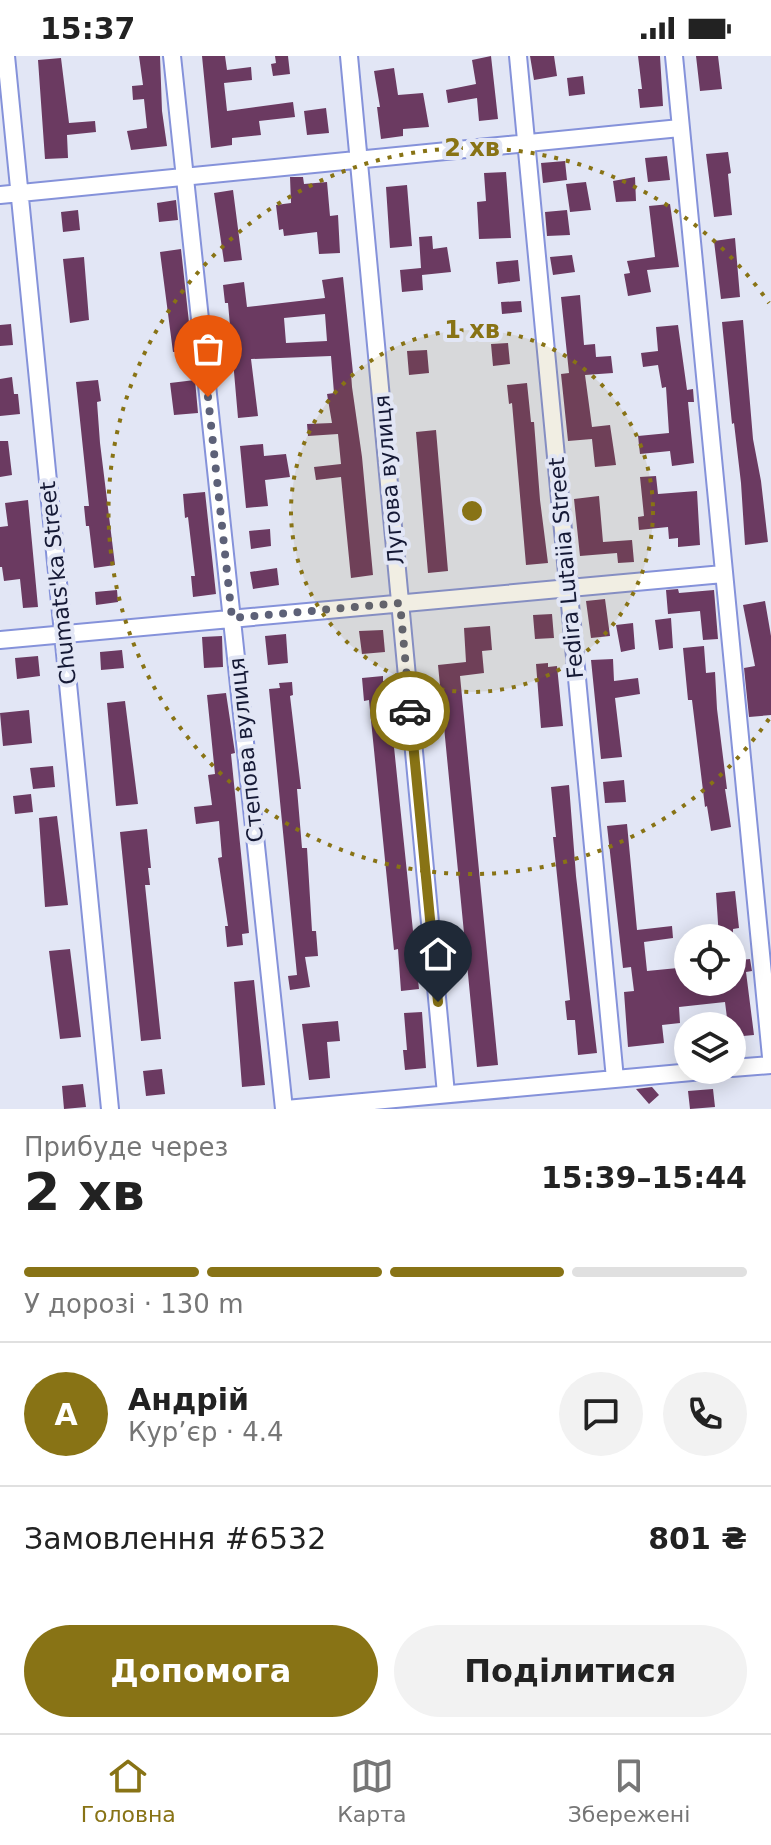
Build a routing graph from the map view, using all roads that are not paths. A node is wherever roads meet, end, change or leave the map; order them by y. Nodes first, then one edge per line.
1 (6, 56) edge
2 (172, 56) edge
3 (349, 56) edge
4 (518, 56) edge
5 (674, 56) edge
6 (680, 128) junction
7 (525, 143) junction
8 (359, 159) junction
9 (185, 177) junction
10 (20, 193) junction
11 (0, 195) edge
12 (723, 574) junction
13 (568, 588) junction
14 (400, 603) junction
15 (232, 618) junction
16 (63, 634) junction
17 (0, 640) edge
18 (771, 1057) edge
19 (771, 1065) edge
20 (746, 1067) edge
21 (674, 1074) edge
22 (615, 1079) junction
23 (446, 1094) junction
24 (319, 1108) edge
25 (110, 1109) edge
26 (285, 1109) edge

1 - 10 street, Chumats'ka Street
2 - 9 street, Степова вулиця
3 - 8 street, Лугова вулиця
4 - 7 street, Fedira Lutaiia Street
5 - 6 street
6 - 7 street
6 - 12 street
7 - 8 street
7 - 13 street, Fedira Lutaiia Street
8 - 9 street
8 - 14 street, Лугова вулиця
9 - 10 street
9 - 15 street, Степова вулиця
10 - 11 street
10 - 16 street, Chumats'ka Street
12 - 13 street
12 - 18 street
13 - 14 street
13 - 22 street, Fedira Lutaiia Street
14 - 15 street
14 - 23 street, Лугова вулиця
15 - 16 street
15 - 26 street, Степова вулиця
16 - 17 street
16 - 25 street, Chumats'ka Street
19 - 20 street
21 - 22 street
22 - 23 street
23 - 24 street
24 - 26 street

